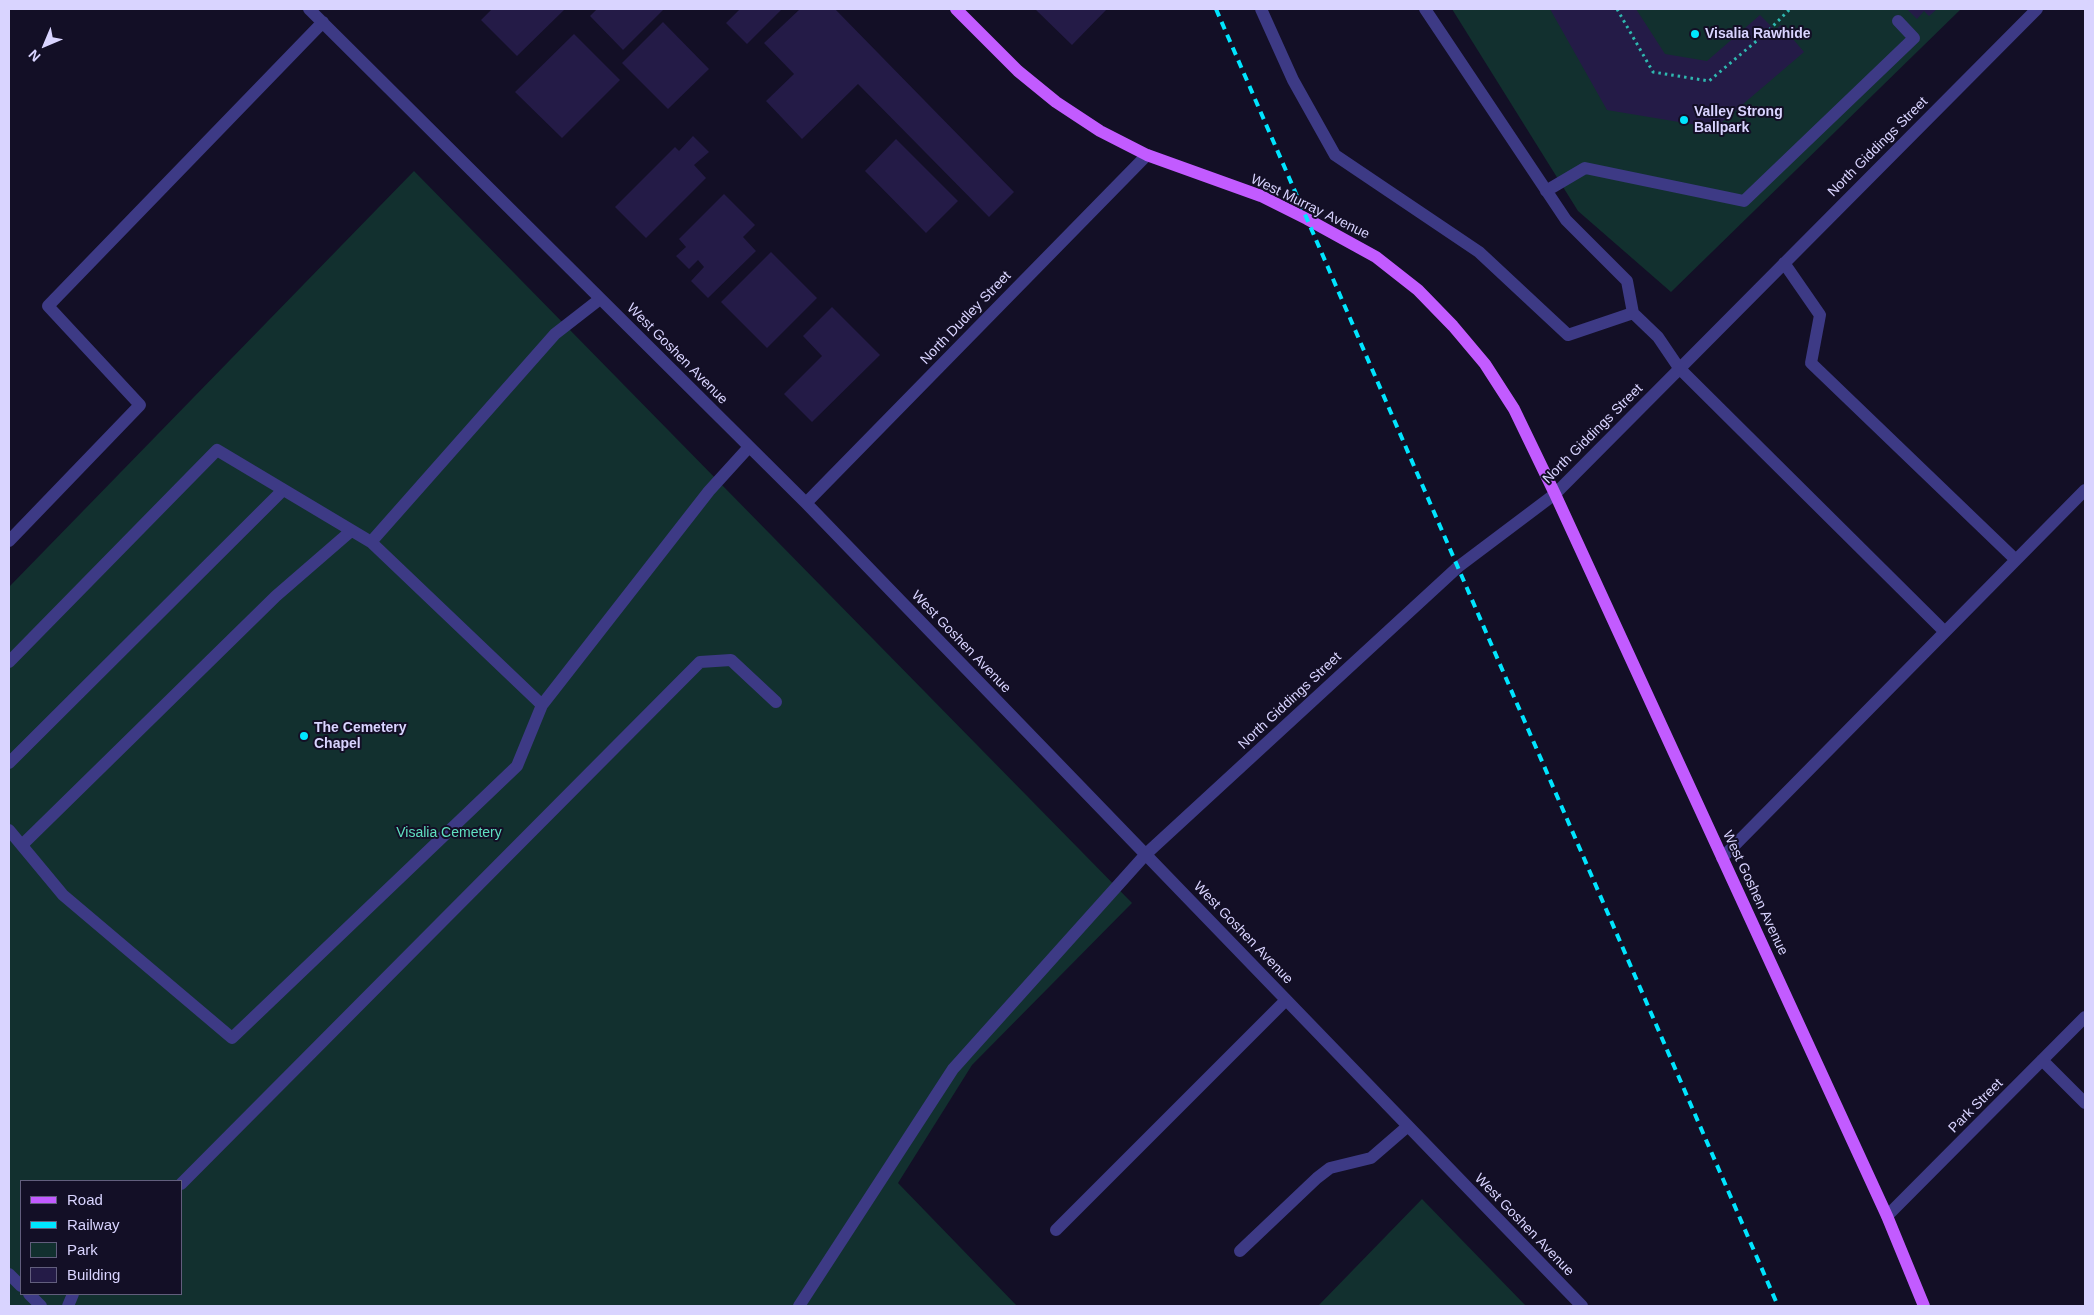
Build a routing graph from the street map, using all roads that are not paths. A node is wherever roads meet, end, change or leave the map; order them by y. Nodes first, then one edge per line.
1 (309, 9) edge
2 (956, 9) edge
3 (1262, 9) edge
4 (1426, 9) edge
5 (2037, 9) edge
6 (1898, 21) dead end
7 (323, 22) junction
8 (1147, 155) junction
9 (1546, 190) junction
10 (1784, 263) junction
11 (600, 299) junction
12 (1633, 314) junction
13 (1679, 368) junction
14 (749, 446) junction
15 (283, 490) junction
16 (2085, 490) edge
17 (1555, 494) junction
18 (806, 504) junction
19 (352, 531) junction
20 (9, 540) edge
21 (371, 542) junction
22 (2016, 560) junction
23 (1946, 632) junction
24 (9, 662) edge
25 (776, 702) dead end
26 (542, 705) junction
27 (9, 763) edge
28 (9, 830) edge
29 (22, 845) junction
30 (1146, 854) junction
31 (1722, 858) junction
32 (1286, 1000) junction
33 (2085, 1017) edge
34 (2042, 1060) junction
35 (2085, 1103) edge
36 (1408, 1126) junction
37 (182, 1183) edge
38 (1887, 1216) junction
39 (1056, 1230) dead end
40 (1240, 1251) dead end
41 (9, 1274) edge
42 (20, 1285) edge
43 (30, 1295) edge
44 (41, 1306) edge
45 (799, 1306) edge
46 (1582, 1306) edge
47 (1924, 1306) edge

1 - 7 street, West Goshen Avenue
2 - 8 main road, West Murray Avenue
3 - 12 street
4 - 9 street
5 - 10 street, North Giddings Street
6 - 9 street
7 - 11 street, West Goshen Avenue
7 - 20 street
8 - 17 main road, West Murray Avenue
8 - 18 street, North Dudley Street
9 - 12 street
10 - 13 street, North Giddings Street
10 - 22 street
11 - 14 street, West Goshen Avenue
11 - 21 street
12 - 13 street
13 - 17 street, North Giddings Street
13 - 23 street
14 - 18 street, West Goshen Avenue
14 - 26 street
15 - 19 street
15 - 24 street
15 - 27 street
16 - 22 street
17 - 30 street, North Giddings Street
17 - 31 main road, West Goshen Avenue
18 - 30 street, West Goshen Avenue
19 - 21 street
19 - 29 street
21 - 26 street
22 - 23 street
23 - 31 street
25 - 37 street
26 - 29 street
28 - 29 street
30 - 32 street, West Goshen Avenue
30 - 45 street, North Giddings Street
31 - 38 main road, West Goshen Avenue
32 - 36 street, West Goshen Avenue
32 - 39 street
33 - 34 street, Park Street
34 - 35 street
34 - 38 street, Park Street
36 - 40 street
36 - 46 street, West Goshen Avenue
38 - 47 main road, West Goshen Avenue
41 - 42 street
43 - 44 street

